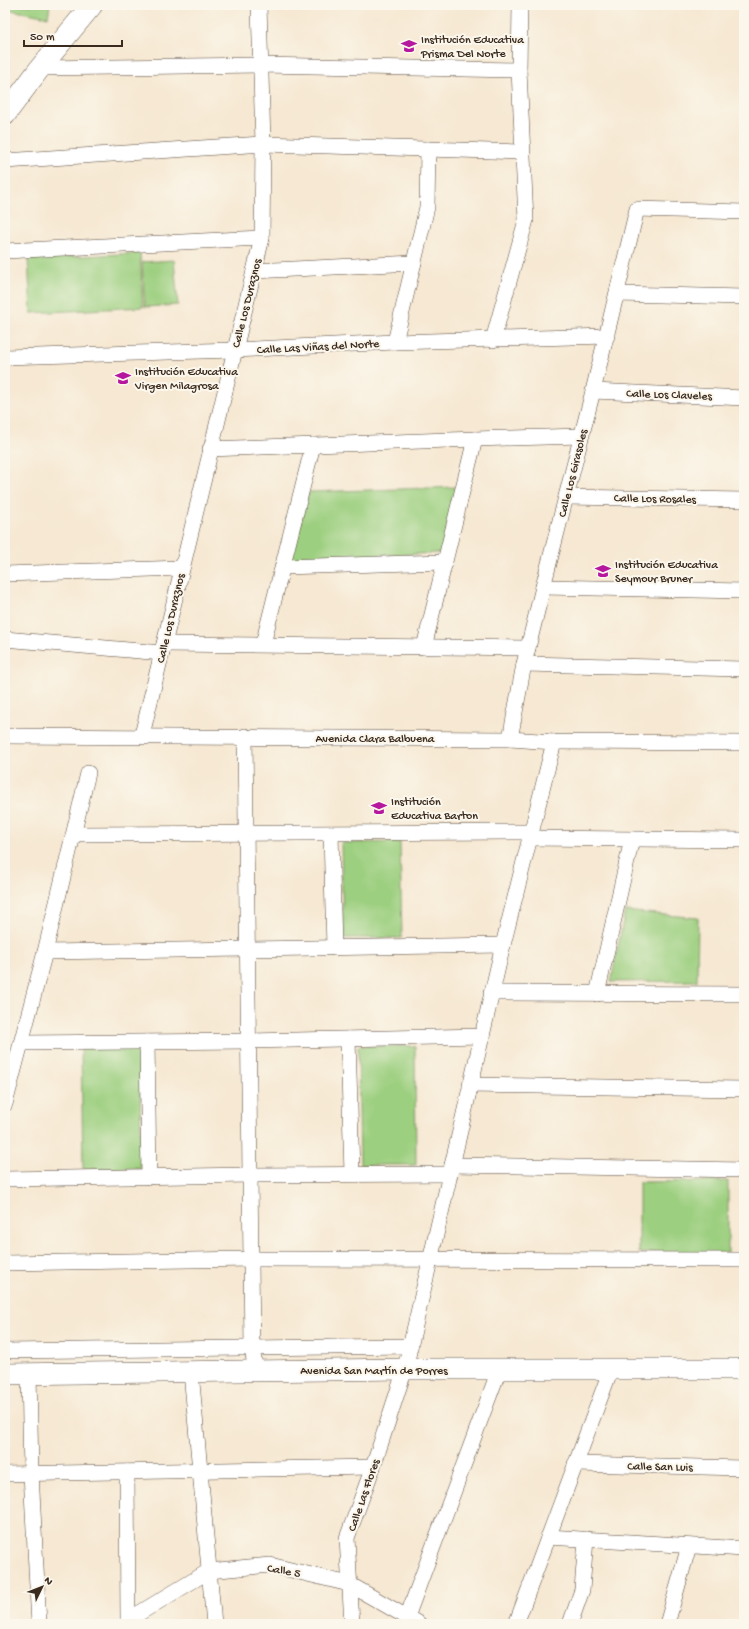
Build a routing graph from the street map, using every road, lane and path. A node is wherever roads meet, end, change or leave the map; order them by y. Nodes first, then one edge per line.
1 (92, 5) edge
2 (259, 5) edge
3 (520, 5) edge
4 (260, 65) junction
5 (40, 68) junction
6 (519, 70) junction
7 (5, 115) edge
8 (263, 144) junction
9 (428, 149) junction
10 (522, 152) junction
11 (5, 161) edge
12 (744, 212) edge
13 (262, 238) junction
14 (5, 251) edge
15 (414, 263) junction
16 (254, 271) junction
17 (617, 294) junction
18 (744, 297) edge
19 (606, 336) junction
20 (493, 340) junction
21 (395, 342) junction
22 (234, 350) junction
23 (5, 357) edge
24 (593, 391) junction
25 (744, 398) edge
26 (581, 436) junction
27 (475, 439) junction
28 (313, 445) junction
29 (210, 449) junction
30 (566, 497) junction
31 (744, 500) edge
32 (444, 562) junction
33 (282, 567) junction
34 (182, 568) junction
35 (5, 574) edge
36 (543, 587) junction
37 (744, 591) edge
38 (5, 639) edge
39 (264, 644) junction
40 (424, 647) junction
41 (163, 648) junction
42 (528, 648) junction
43 (524, 664) junction
44 (744, 669) edge
45 (142, 735) junction
46 (5, 736) edge
47 (245, 736) junction
48 (510, 739) junction
49 (554, 742) junction
50 (744, 743) edge
51 (88, 774) dead end
52 (331, 833) junction
53 (74, 834) junction
54 (246, 834) junction
55 (530, 835) junction
56 (632, 839) junction
57 (744, 840) edge
58 (503, 945) junction
59 (334, 948) junction
60 (247, 949) junction
61 (45, 952) junction
62 (491, 993) junction
63 (597, 994) junction
64 (744, 994) edge
65 (482, 1036) junction
66 (348, 1039) junction
67 (248, 1041) junction
68 (147, 1042) junction
69 (21, 1043) junction
70 (470, 1085) junction
71 (744, 1089) edge
72 (5, 1104) edge
73 (451, 1170) junction
74 (744, 1170) edge
75 (352, 1174) junction
76 (250, 1175) junction
77 (149, 1177) junction
78 (5, 1179) edge
79 (251, 1259) junction
80 (430, 1259) junction
81 (744, 1260) edge
82 (5, 1263) edge
83 (410, 1346) junction
84 (252, 1349) junction
85 (5, 1351) edge
86 (405, 1369) junction
87 (744, 1369) edge
88 (499, 1370) junction
89 (611, 1370) junction
90 (191, 1372) junction
91 (256, 1372) junction
92 (30, 1373) junction
93 (5, 1374) edge
94 (576, 1464) junction
95 (373, 1467) junction
96 (744, 1468) edge
97 (200, 1470) junction
98 (127, 1472) junction
99 (30, 1473) junction
100 (5, 1474) edge
101 (548, 1537) junction
102 (586, 1540) junction
103 (689, 1546) junction
104 (744, 1549) edge
105 (209, 1571) junction
106 (349, 1584) junction
107 (413, 1621) edge
108 (39, 1624) edge
109 (214, 1624) edge
110 (352, 1624) edge
111 (516, 1624) edge
112 (570, 1624) edge
113 (667, 1624) edge

1 - 5 street
2 - 4 street, Calle Los Duraznos
3 - 6 street
4 - 5 street
4 - 6 street
4 - 8 street, Calle Los Duraznos
5 - 7 street
6 - 10 street
8 - 9 street
8 - 11 street
8 - 13 street, Calle Los Duraznos
9 - 10 street
9 - 15 street
10 - 20 street
12 - 17 street, Calle Los Girasoles
13 - 14 street
13 - 16 street, Calle Los Duraznos
15 - 16 street
15 - 21 street
16 - 22 street, Calle Los Duraznos
17 - 18 street
17 - 19 street, Calle Los Girasoles
19 - 20 street, Calle Las Viñas del Norte
19 - 24 street, Calle Los Girasoles
20 - 21 street, Calle Las Viñas del Norte
21 - 22 street, Calle Las Viñas del Norte
22 - 23 street, Calle Las Viñas del Norte
22 - 29 street, Calle Los Duraznos
24 - 25 street, Calle Los Claveles
24 - 26 street, Calle Los Girasoles
26 - 27 street
26 - 30 street, Calle Los Girasoles
27 - 28 street
27 - 32 street
28 - 29 street
28 - 33 street
29 - 34 street, Calle Los Duraznos
30 - 31 street, Calle Los Rosales
30 - 36 street, Calle Los Girasoles
32 - 33 street
32 - 40 street
33 - 39 street
34 - 35 street
34 - 41 street, Calle Los Duraznos
36 - 37 street
36 - 42 street, Calle Los Girasoles
38 - 41 street
39 - 40 street
39 - 41 street
40 - 42 street
41 - 45 street, Calle Los Duraznos
42 - 43 street, Calle Los Girasoles
43 - 44 street
43 - 48 street, Calle Los Girasoles
45 - 46 street, Avenida Clara Balbuena
45 - 47 street, Avenida Clara Balbuena
47 - 48 street, Avenida Clara Balbuena
47 - 54 street
48 - 49 street, Avenida Clara Balbuena
49 - 50 street, Avenida Clara Balbuena
49 - 55 street, Calle Las Flores
51 - 53 street
52 - 54 street
52 - 55 street
52 - 59 street
53 - 54 street
53 - 61 street
54 - 60 street
55 - 56 street
55 - 58 street, Calle Las Flores
56 - 57 street
56 - 63 street
58 - 59 street
58 - 62 street, Calle Las Flores
59 - 60 street
60 - 61 street
60 - 67 street
61 - 69 street
62 - 63 street
62 - 65 street, Calle Las Flores
63 - 64 street
65 - 66 street
65 - 70 street, Calle Las Flores
66 - 67 street
66 - 75 street
67 - 68 street
67 - 76 street
68 - 69 street
68 - 77 street
69 - 72 street
70 - 71 street
70 - 73 street, Calle Las Flores
73 - 74 street
73 - 75 street
73 - 80 street, Calle Las Flores
75 - 76 street
76 - 77 street
76 - 79 street
77 - 78 street
79 - 80 street
79 - 82 street
79 - 84 street
80 - 81 street
80 - 83 street, Calle Las Flores
83 - 84 street
83 - 86 street, Calle Las Flores
84 - 85 street
84 - 91 street
86 - 88 street, Avenida San Martín de Porres
86 - 91 street, Avenida San Martín de Porres
86 - 95 street, Calle Las Flores
87 - 89 street, Avenida San Martín de Porres
88 - 89 street, Avenida San Martín de Porres
88 - 107 street
89 - 94 street
90 - 91 street, Avenida San Martín de Porres
90 - 92 street, Avenida San Martín de Porres
90 - 97 street
92 - 93 street, Avenida San Martín de Porres
92 - 99 street
94 - 96 street, Calle San Luis
94 - 101 street
95 - 97 street
95 - 106 street, Calle Las Flores
97 - 98 street
97 - 105 street
98 - 99 street
98 - 105 street, Calle 5
99 - 100 street
99 - 108 street
101 - 102 street
101 - 111 street
102 - 103 street
102 - 112 street
103 - 104 street
103 - 113 street
105 - 106 street, Calle 5
105 - 109 street
106 - 107 street, Calle 5
106 - 110 street, Calle Las Flores

